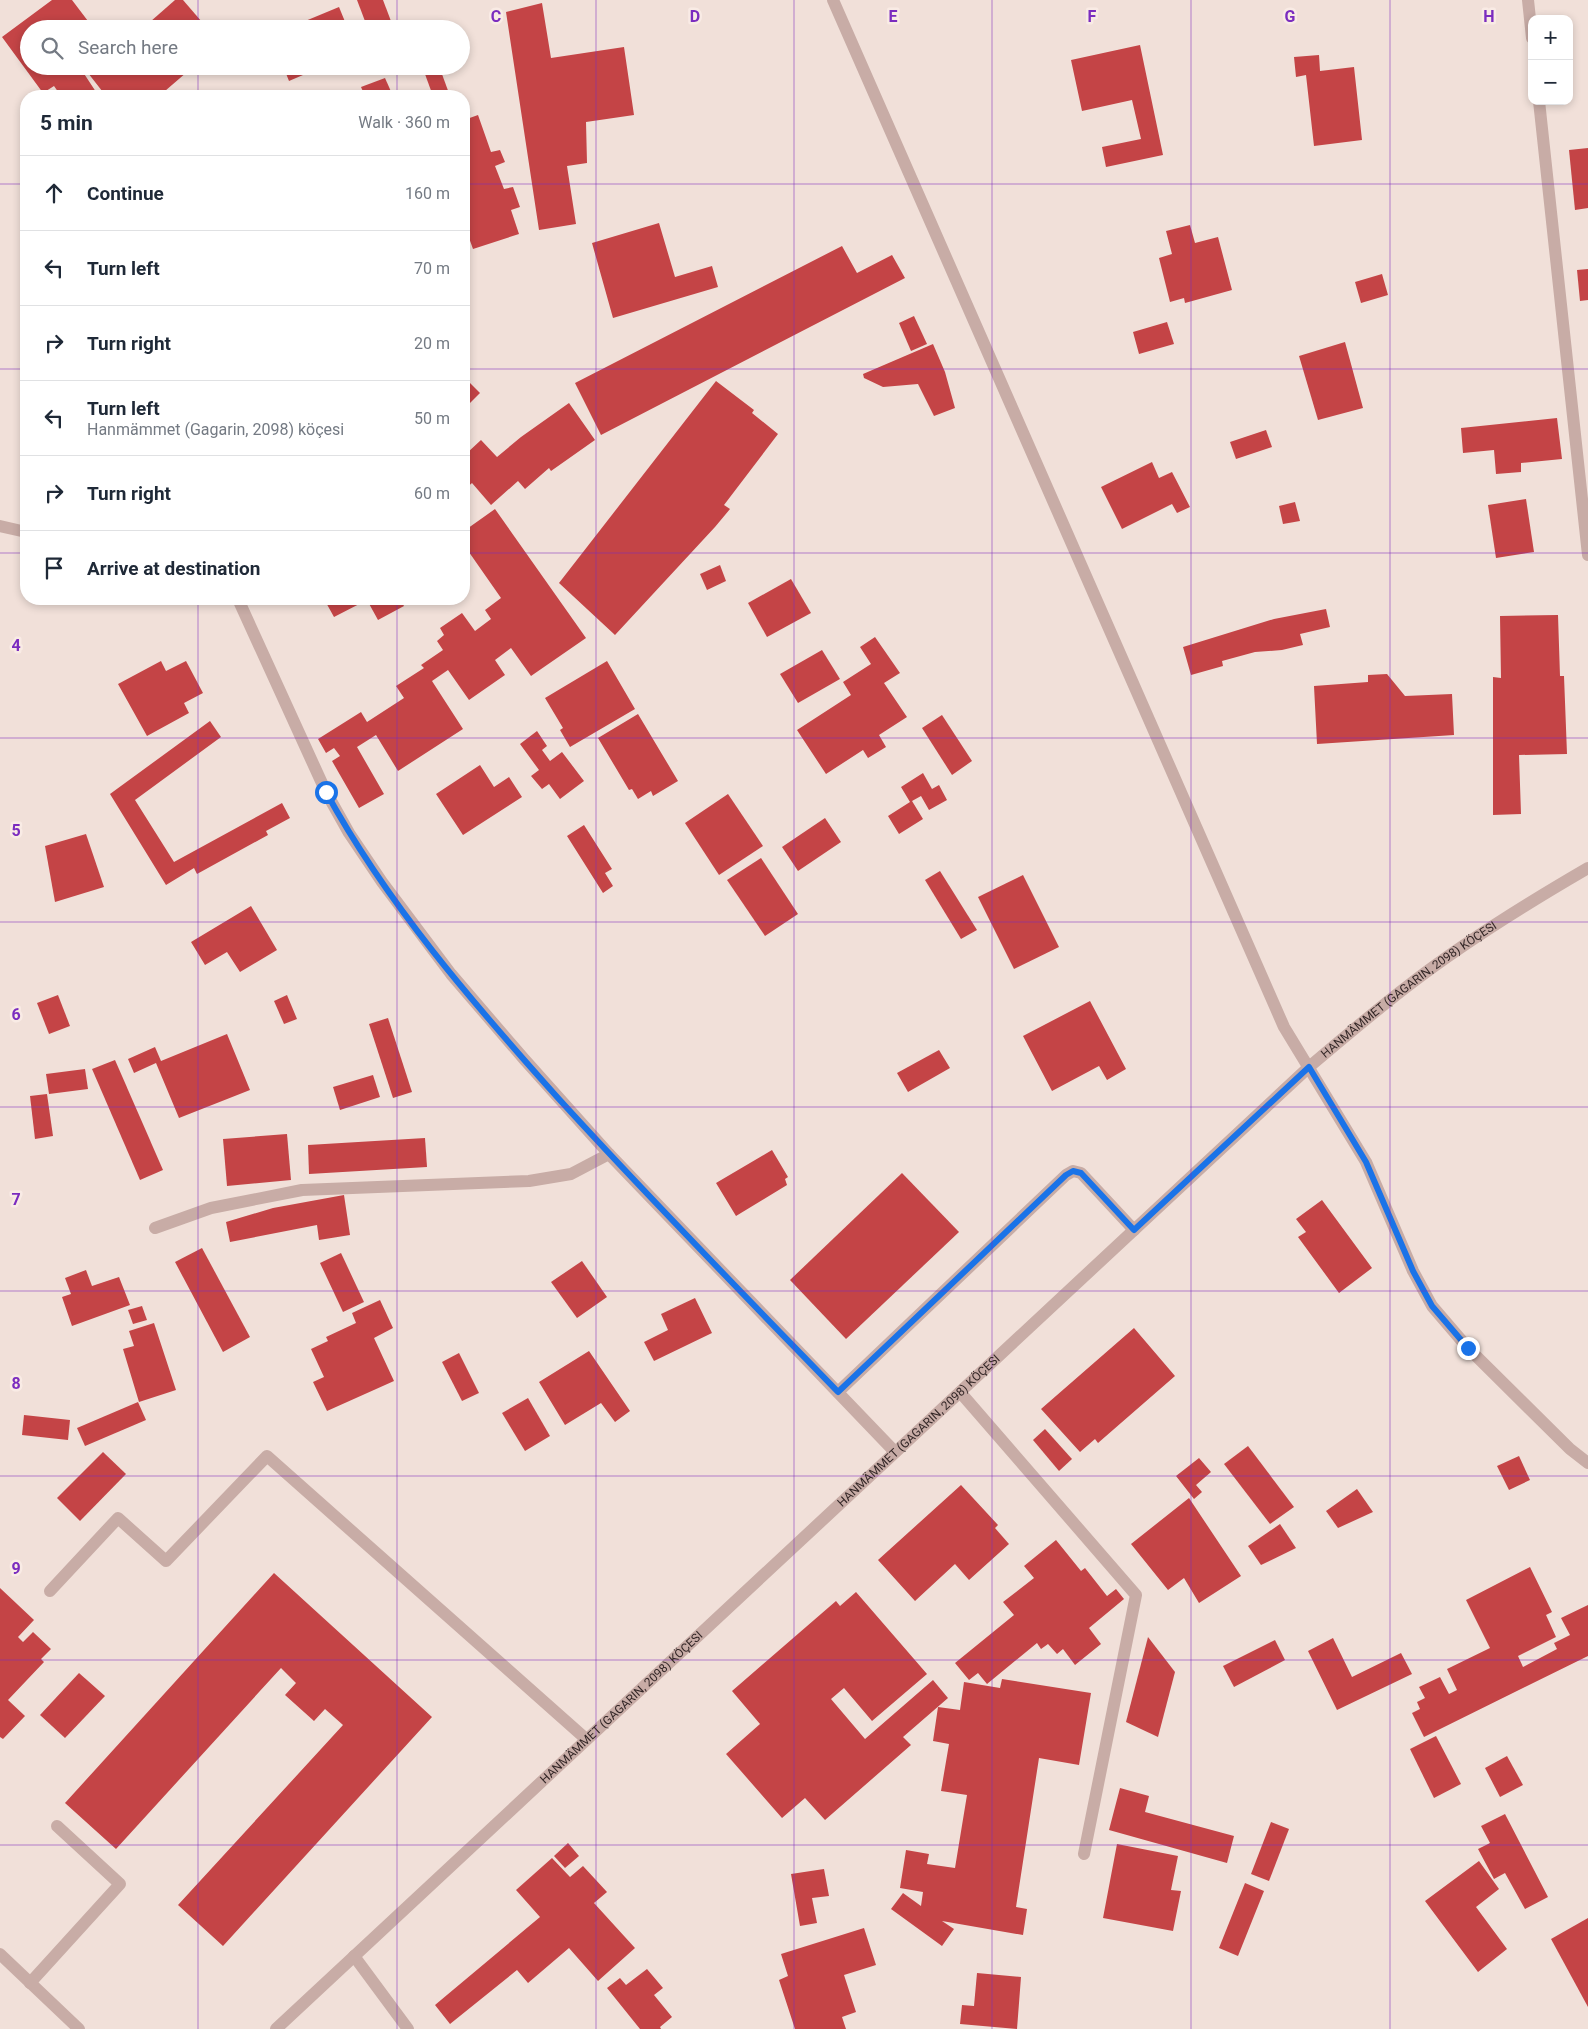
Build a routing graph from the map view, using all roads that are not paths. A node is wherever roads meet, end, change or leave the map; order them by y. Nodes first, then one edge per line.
1 (833, 0) edge
2 (1528, 0) edge
3 (1530, 15) edge
4 (1539, 105) edge
5 (0, 526) edge
6 (20, 531) edge
7 (1588, 555) edge
8 (241, 605) edge
9 (1588, 868) edge
10 (1309, 1067) junction
11 (609, 1154) junction
12 (155, 1228) dead end
13 (1134, 1230) junction
14 (838, 1392) junction
15 (960, 1392) junction
16 (895, 1452) junction
17 (1588, 1463) edge
18 (50, 1591) dead end
19 (586, 1739) junction
20 (57, 1826) dead end
21 (1084, 1854) dead end
22 (0, 1954) edge
23 (354, 1956) junction
24 (30, 1982) junction
25 (79, 2029) edge
26 (276, 2029) edge
27 (408, 2029) edge

1 - 10 street
2 - 3 street
4 - 7 street
5 - 6 street
8 - 11 street
9 - 10 street, HANMÄMMET (GAGARIN, 2098) KÖÇESI
10 - 13 street, HANMÄMMET (GAGARIN, 2098) KÖÇESI
10 - 17 street
11 - 12 street
11 - 14 street
13 - 14 street
13 - 15 street, HANMÄMMET (GAGARIN, 2098) KÖÇESI
14 - 16 street
15 - 16 street, HANMÄMMET (GAGARIN, 2098) KÖÇESI
15 - 21 street
16 - 19 street, HANMÄMMET (GAGARIN, 2098) KÖÇESI
18 - 19 street
19 - 23 street, HANMÄMMET (GAGARIN, 2098) KÖÇESI
20 - 24 street
22 - 24 street
23 - 26 street, HANMÄMMET (GAGARIN, 2098) KÖÇESI
23 - 27 street
24 - 25 street

